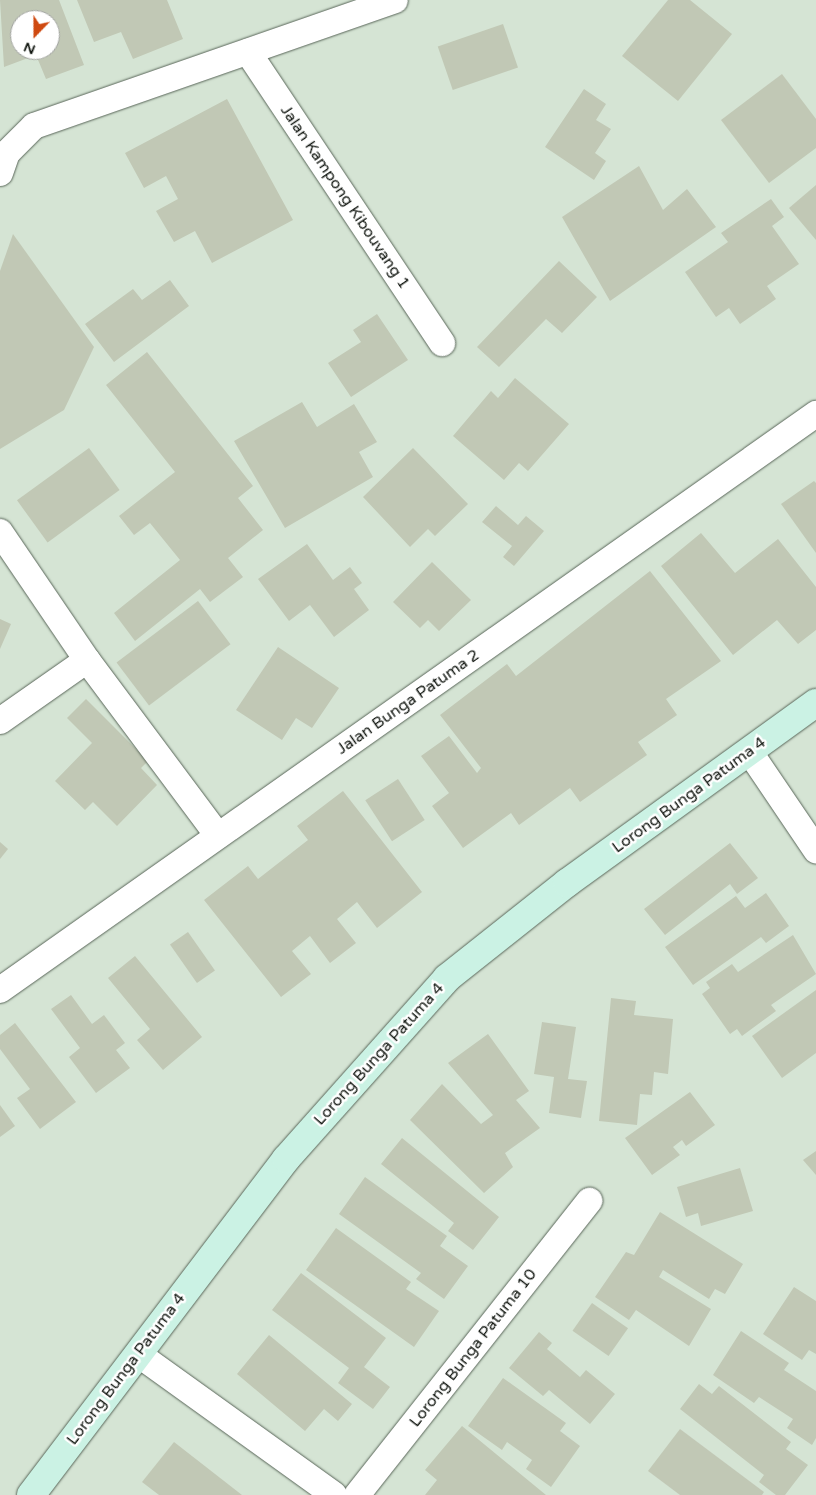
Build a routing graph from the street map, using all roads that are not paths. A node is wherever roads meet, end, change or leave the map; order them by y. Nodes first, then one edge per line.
1 (395, 0) edge
2 (248, 52) junction
3 (0, 173) edge
4 (442, 343) dead end
5 (816, 414) edge
6 (0, 532) edge
7 (86, 660) junction
8 (816, 703) edge
9 (0, 721) edge
10 (749, 751) junction
11 (218, 836) junction
12 (816, 850) edge
13 (0, 990) edge
14 (589, 1201) dead end
15 (138, 1354) junction
16 (31, 1495) edge
17 (334, 1495) edge
18 (356, 1495) edge

1 - 2 street
2 - 3 street
2 - 4 street, Jalan Kampong Kibouvang 1
5 - 11 street, Jalan Bunga Patuma 2
6 - 7 street
7 - 9 street
7 - 11 street
8 - 10 street, Lorong Bunga Patuma 4
10 - 12 street
10 - 15 street, Lorong Bunga Patuma 4
11 - 13 street, Jalan Bunga Patuma 2
14 - 18 street, Lorong Bunga Patuma 10
15 - 16 street, Lorong Bunga Patuma 4
15 - 17 street

